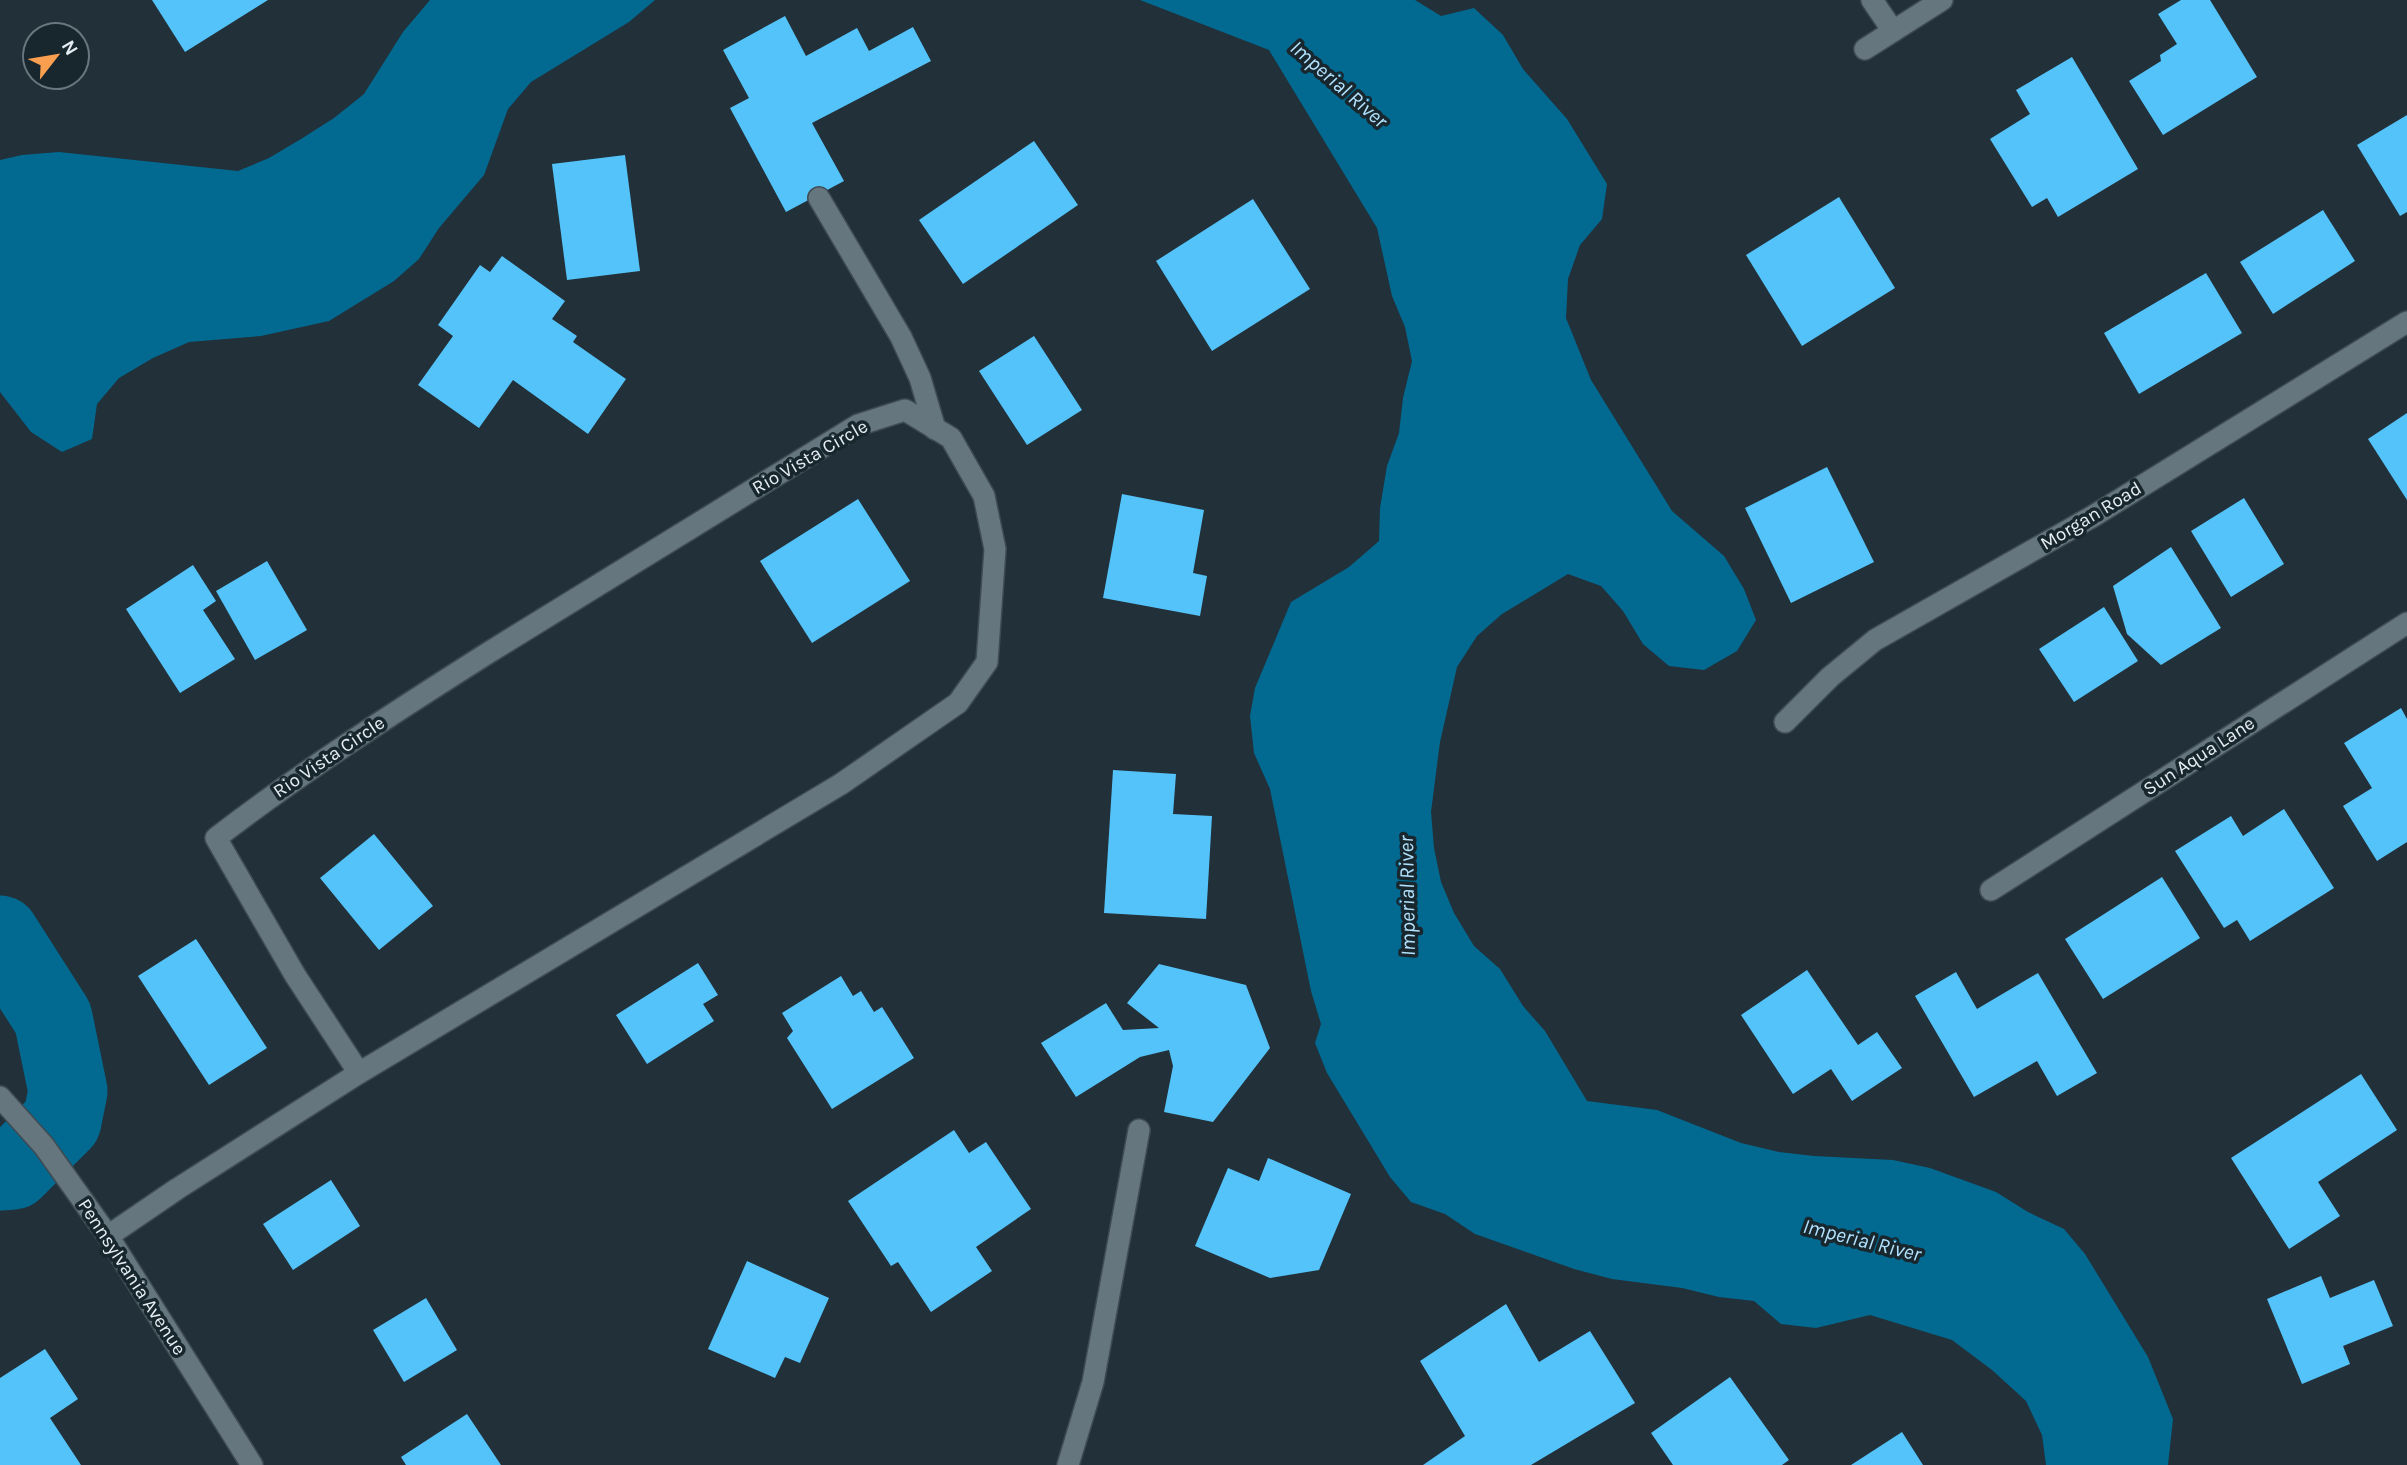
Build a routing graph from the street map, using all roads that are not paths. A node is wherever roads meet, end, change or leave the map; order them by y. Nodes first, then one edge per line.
1 (1872, 0) edge
2 (1942, 0) edge
3 (1893, 32) junction
4 (1866, 48) dead end
5 (819, 198) dead end
6 (2407, 322) edge
7 (935, 429) junction
8 (2407, 623) edge
9 (1785, 722) dead end
10 (1991, 890) dead end
11 (359, 1073) junction
12 (0, 1097) edge
13 (1139, 1129) dead end
14 (108, 1236) junction
15 (252, 1465) edge
16 (1068, 1465) edge

1 - 3 street
2 - 3 street
3 - 4 street
5 - 7 street
6 - 9 street, Morgan Road
7 - 11 street, Rio Vista Circle
7 - 11 street, Rio Vista Circle
8 - 10 street, Sun Aqua Lane
11 - 14 street, Rio Vista Circle
12 - 14 street, Pennsylvania Avenue
13 - 16 street
14 - 15 street, Pennsylvania Avenue

